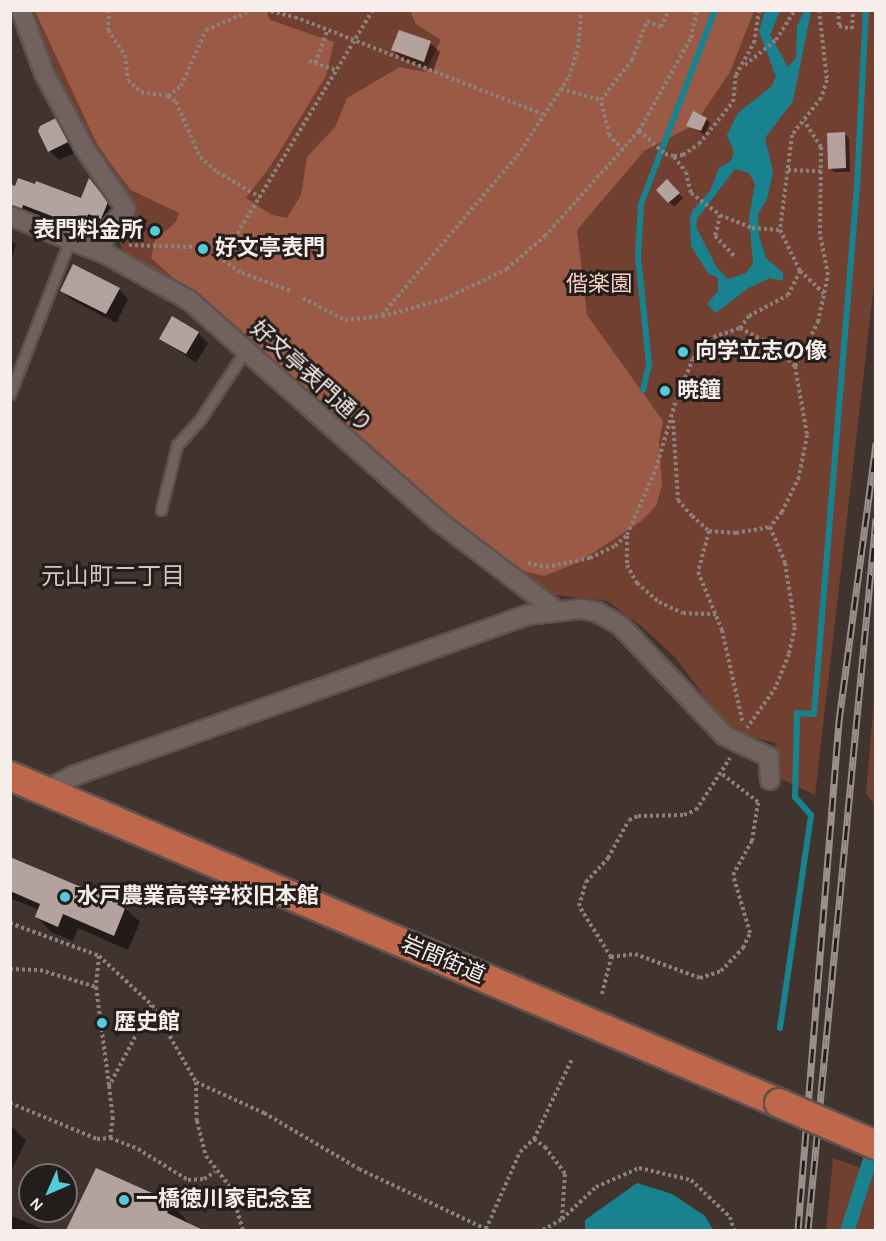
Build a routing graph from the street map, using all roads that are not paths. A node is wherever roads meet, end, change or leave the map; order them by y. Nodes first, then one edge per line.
1 (21, 10) edge
2 (10, 216) edge
3 (70, 239) junction
4 (100, 252) junction
5 (245, 351) junction
6 (10, 394) edge
7 (160, 510) dead end
8 (557, 611) junction
9 (10, 776) edge
10 (770, 780) dead end
11 (45, 791) junction
12 (876, 1145) edge

1 - 4 street
2 - 3 street, 好文亭表門通り
3 - 4 street, 好文亭表門通り
3 - 6 lane
4 - 5 street, 好文亭表門通り
5 - 7 lane
5 - 8 street, 好文亭表門通り
8 - 10 street
8 - 11 street
9 - 11 main road, 岩間街道
11 - 12 main road, 岩間街道, bridge

